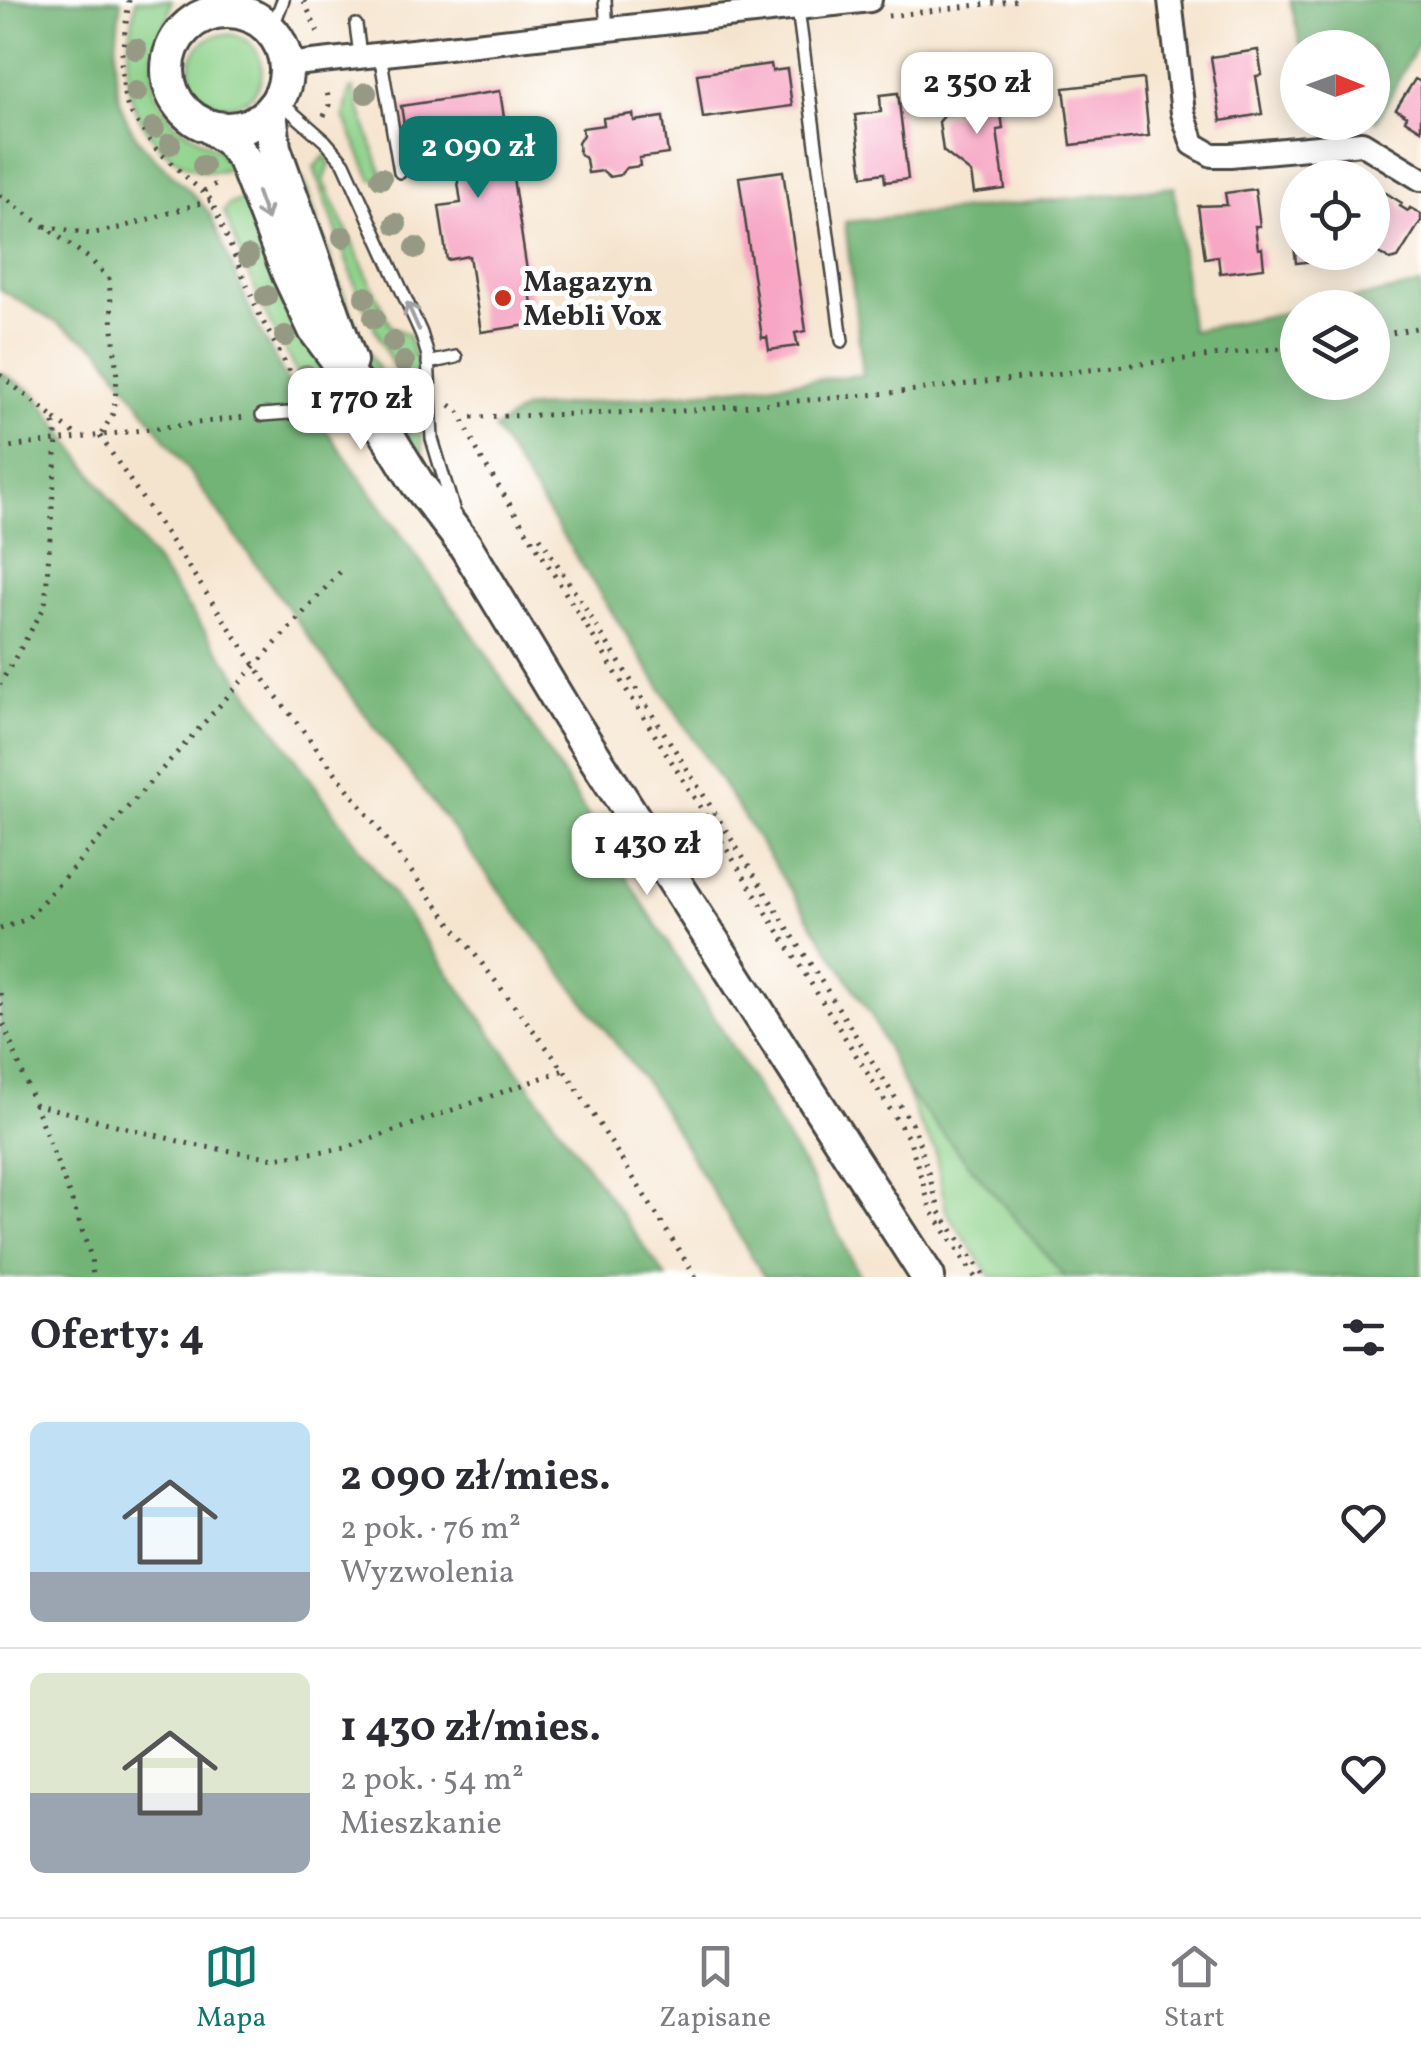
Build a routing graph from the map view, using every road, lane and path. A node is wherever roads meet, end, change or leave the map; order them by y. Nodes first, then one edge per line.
1 (128, 0) edge
2 (183, 0) edge
3 (283, 0) edge
4 (302, 0) edge
5 (605, 0) edge
6 (870, 0) edge
7 (1170, 0) edge
8 (741, 7) edge
9 (798, 9) junction
10 (250, 16) edge
11 (356, 25) dead end
12 (606, 30) junction
13 (176, 39) junction
14 (322, 43) dead end
15 (370, 54) junction
16 (286, 65) junction
17 (327, 90) dead end
18 (274, 105) junction
19 (319, 123) dead end
20 (210, 127) junction
21 (400, 172) dead end
22 (1421, 179) edge
23 (0, 195) edge
24 (211, 200) junction
25 (42, 226) junction
26 (1421, 327) edge
27 (1390, 333) edge
28 (842, 341) dead end
29 (1280, 348) edge
30 (456, 358) dead end
31 (428, 363) junction
32 (0, 376) edge
33 (359, 389) junction
34 (442, 404) dead end
35 (305, 412) junction
36 (262, 414) joint
37 (53, 417) junction
38 (472, 417) dead end
39 (100, 436) junction
40 (80, 438) junction
41 (58, 440) junction
42 (0, 448) edge
43 (540, 538) dead end
44 (466, 546) junction
45 (340, 572) dead end
46 (255, 664) junction
47 (0, 684) edge
48 (0, 929) edge
49 (0, 993) edge
50 (564, 1070) junction
51 (34, 1104) junction
52 (93, 1277) edge
53 (696, 1277) edge
54 (928, 1277) edge
55 (975, 1277) edge
56 (985, 1277) edge

1 - 24 path
2 - 13 main road
3 - 10 lane
4 - 14 path
5 - 12 lane
6 - 9 street
7 - 22 street
8 - 9 street
8 - 12 street
9 - 28 lane
10 - 13 main road
10 - 16 main road
11 - 15 lane
12 - 15 street
13 - 20 main road
15 - 16 street
15 - 21 lane
16 - 18 main road
17 - 19 path
18 - 20 main road
31 -> 18 lane
18 - 33 main road
20 -> 33 main road
23 - 25 path
24 - 25 path
24 - 35 path
25 - 39 path
26 - 27 path
29 - 38 path
30 - 31 lane
31 - 44 lane
32 - 37 path
33 - 35 lane
33 - 44 main road
34 - 55 path
35 - 36 lane
36 - 39 path
37 - 40 path
37 - 41 path
39 - 40 path
39 - 46 path
40 - 41 path
41 - 42 path
41 - 47 path
43 - 56 path
44 - 54 main road
45 - 46 path
46 - 48 path
46 - 50 path
49 - 51 path
50 - 51 path
50 - 53 path
51 - 52 path

